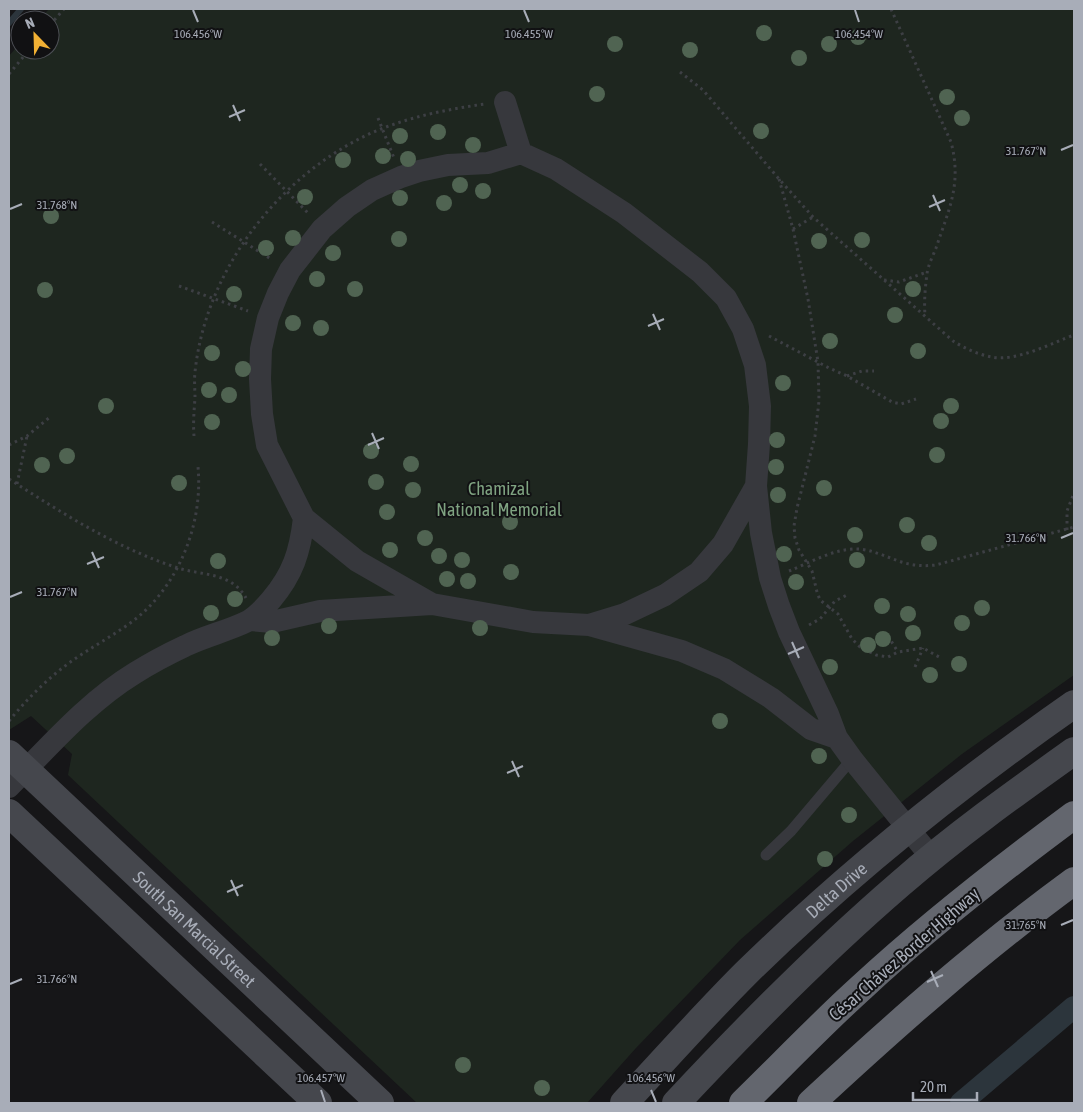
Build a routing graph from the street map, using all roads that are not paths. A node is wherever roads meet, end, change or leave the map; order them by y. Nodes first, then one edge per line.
1 (505, 102) dead end
2 (521, 153) junction
3 (756, 486) junction
4 (304, 518) junction
5 (432, 604) junction
6 (250, 620) junction
7 (589, 625) junction
8 (1074, 704) edge
9 (836, 738) junction
10 (1074, 751) edge
11 (852, 759) junction
12 (14, 770) edge
13 (9, 813) edge
14 (1074, 815) edge
15 (907, 828) junction
16 (766, 855) dead end
17 (932, 858) junction
18 (1074, 882) edge
19 (318, 1103) edge
20 (380, 1103) edge
21 (624, 1103) edge
22 (676, 1103) edge
23 (743, 1103) edge
24 (811, 1103) edge

1 - 2 street
2 - 3 street
2 - 4 street
3 - 7 street
3 - 9 street
4 - 5 street
4 - 6 street
5 - 6 street
5 - 7 street
6 - 12 street
7 - 9 street
8 - 15 main road, Delta Drive
9 - 11 street
10 - 17 main road
11 - 15 street
11 - 16 lane
12 - 20 main road, South San Marcial Street
13 - 19 main road
14 - 23 highway, César Chávez Border Highway
15 - 17 street
15 - 21 main road, Delta Drive
17 - 22 main road
18 - 24 highway

